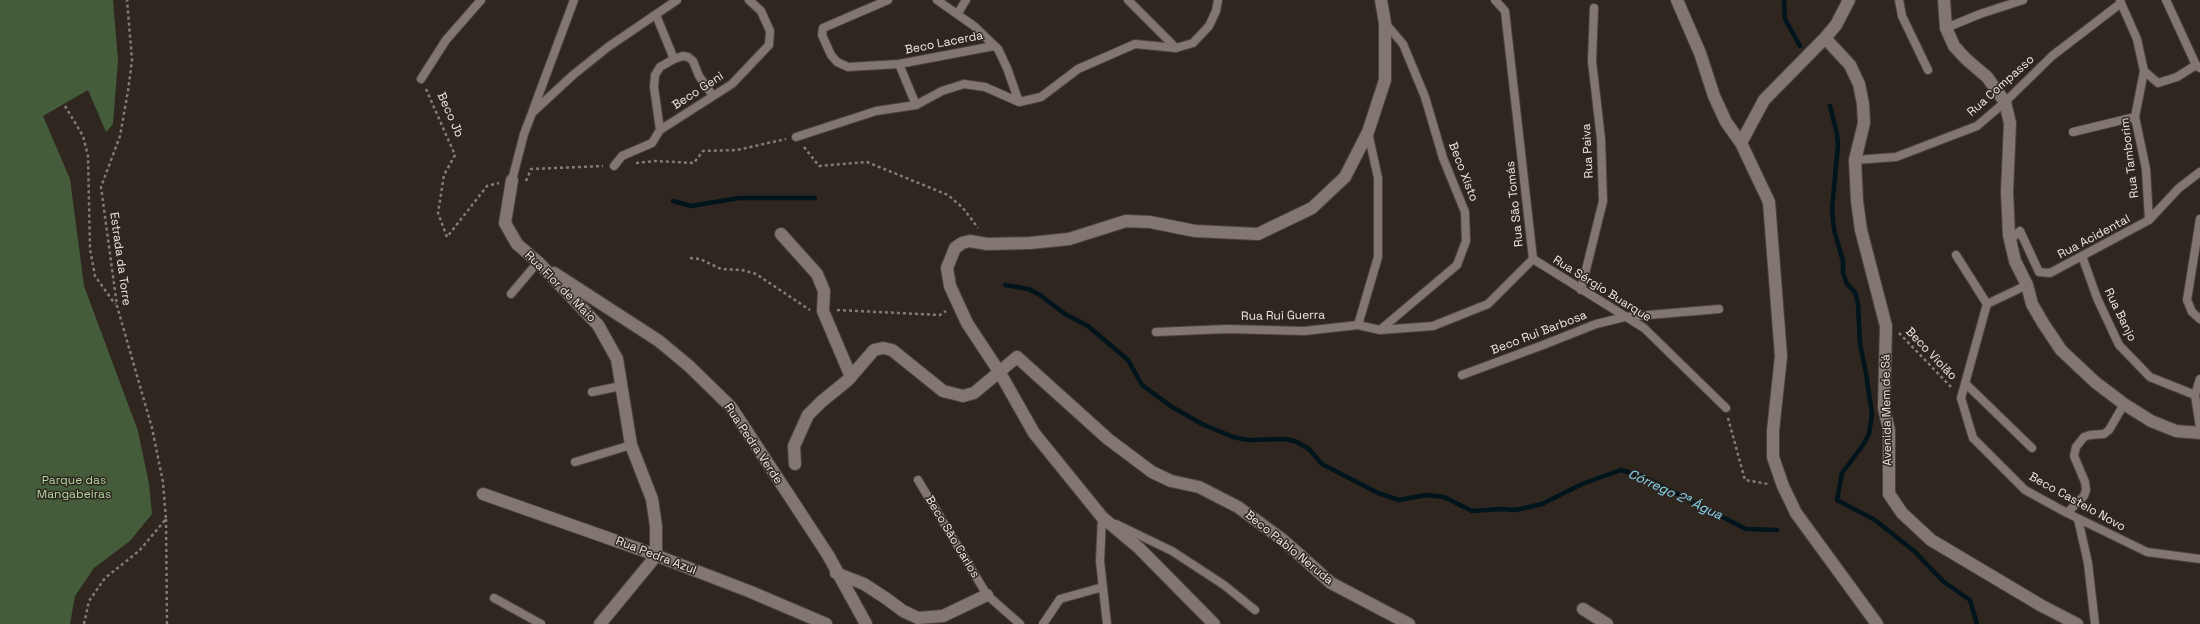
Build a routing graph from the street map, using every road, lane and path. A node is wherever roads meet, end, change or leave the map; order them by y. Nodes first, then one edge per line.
1 (127, 0) edge
2 (481, 0) edge
3 (574, 0) edge
4 (677, 0) edge
5 (749, 0) edge
6 (888, 0) edge
7 (937, 0) edge
8 (966, 0) edge
9 (1128, 0) edge
10 (1218, 0) edge
11 (1381, 0) edge
12 (1495, 0) edge
13 (1677, 0) edge
14 (1849, 0) edge
15 (1899, 0) edge
16 (1944, 0) edge
17 (2023, 0) edge
18 (2166, 0) edge
19 (2120, 1) edge
20 (1594, 8) dead end
21 (958, 13) junction
22 (656, 15) junction
23 (1385, 23) junction
24 (1946, 28) junction
25 (1825, 38) junction
26 (994, 46) junction
27 (1176, 48) junction
28 (674, 59) junction
29 (899, 64) junction
30 (2198, 67) edge
31 (1928, 70) dead end
32 (2144, 71) junction
33 (421, 79) joint
34 (713, 96) junction
35 (1019, 102) junction
36 (2005, 102) junction
37 (916, 105) junction
38 (65, 106) dead end
39 (532, 113) junction
40 (2135, 117) junction
41 (660, 130) junction
42 (1368, 132) junction
43 (2073, 132) dead end
44 (796, 137) junction
45 (1741, 143) junction
46 (1856, 160) junction
47 (614, 166) junction
48 (2200, 172) edge
49 (512, 180) junction
50 (2200, 219) edge
51 (2149, 220) junction
52 (781, 234) dead end
53 (2010, 240) junction
54 (987, 244) junction
55 (1956, 255) dead end
56 (2082, 256) junction
57 (1533, 259) junction
58 (538, 262) junction
59 (2027, 285) junction
60 (1581, 290) junction
61 (511, 294) dead end
62 (1987, 304) junction
63 (117, 306) junction
64 (1718, 309) dead end
65 (1626, 317) junction
66 (2200, 319) edge
67 (1358, 325) junction
68 (1886, 326) junction
69 (1380, 330) junction
70 (1156, 332) dead end
71 (1000, 373) junction
72 (1462, 375) dead end
73 (851, 377) junction
74 (2200, 379) edge
75 (1966, 384) junction
76 (621, 386) junction
77 (592, 392) dead end
78 (2194, 395) junction
79 (1961, 398) junction
80 (2124, 404) junction
81 (1726, 408) joint
82 (2200, 428) edge
83 (2200, 434) edge
84 (631, 445) junction
85 (2032, 448) dead end
86 (575, 462) dead end
87 (795, 464) dead end
88 (918, 480) dead end
89 (1783, 486) junction
90 (483, 494) dead end
91 (2067, 513) junction
92 (1102, 517) junction
93 (166, 519) junction
94 (2078, 519) junction
95 (656, 556) junction
96 (2200, 559) edge
97 (836, 573) junction
98 (1103, 587) junction
99 (987, 595) junction
100 (494, 598) dead end
101 (1583, 608) dead end
102 (1255, 610) dead end
103 (1872, 622) edge
104 (84, 624) edge
105 (167, 624) edge
106 (541, 624) edge
107 (600, 624) edge
108 (826, 624) edge
109 (866, 624) edge
110 (1020, 624) edge
111 (1043, 624) edge
112 (1106, 624) edge
113 (1214, 624) edge
114 (1410, 624) edge
115 (1607, 624) edge
116 (2077, 624) edge
117 (2095, 624) edge

1 - 63 path, Estrada da Torre
2 - 33 lane
3 - 39 lane
4 - 22 lane, Rua Flor de Maio
5 - 34 lane, Beco Geni
6 - 29 lane, Beco Lacerda
7 - 21 lane
8 - 21 lane
9 - 27 lane
10 - 27 lane
11 - 23 street
12 - 57 lane, Rua São Tomás
13 - 45 street
14 - 25 street
15 - 31 lane
16 - 24 street
17 - 24 lane
18 - 30 lane
19 - 32 lane, Rua Tamborim
19 - 36 lane, Rua Compasso
20 - 60 lane, Rua Paiva
21 - 26 lane
22 - 28 lane
22 - 39 lane, Rua Flor de Maio
23 - 42 street
23 - 69 lane, Beco Xisto
24 - 36 street
25 - 45 street
25 - 46 street, Avenida Mem de Sá
26 - 29 lane, Beco Lacerda
26 - 35 lane
27 - 35 lane
28 - 34 lane
28 - 41 lane
29 - 37 lane
30 - 32 lane
32 - 40 lane, Rua Tamborim
33 - 49 path, Beco Jb
34 - 41 lane, Beco Geni
35 - 37 lane
36 - 46 lane, Rua Compasso
36 - 53 street
37 - 44 lane
38 - 63 path
39 - 49 lane, Rua Flor de Maio
40 - 43 lane
40 - 51 lane, Rua Tamborim
41 - 47 lane, Beco Geni
42 - 54 street
42 - 67 lane
44 - 47 path
44 - 54 path
45 - 89 street
46 - 68 street, Avenida Mem de Sá
47 - 49 path
48 - 51 lane, Rua Acidental
49 - 58 street, Rua Flor de Maio
50 - 66 lane
51 - 56 lane, Rua Acidental
52 - 73 street
53 - 56 lane, Rua Acidental
53 - 59 street
54 - 71 street
55 - 62 lane
56 - 78 lane, Rua Banjo
57 - 60 lane, Rua Sérgio Buarque
57 - 69 lane, Rua São Tomás
58 - 61 lane
58 - 76 street, Rua Flor de Maio
58 - 97 street, Rua Pedra Verde
59 - 62 lane
59 - 80 street
60 - 65 lane, Rua Sérgio Buarque
62 - 75 lane
63 - 93 path, Estrada da Torre
64 - 65 lane, Beco Rui Barbosa
65 - 72 lane, Beco Rui Barbosa
65 - 81 lane, Rua Sérgio Buarque
67 - 69 lane, Rua São Tomás
67 - 70 lane, Rua Rui Guerra
68 - 79 path, Beco Violão
68 - 116 street, Avenida Mem de Sá
71 - 73 street
71 - 92 street
71 - 114 street, Beco Pablo Neruda
73 - 87 street
74 - 78 lane
75 - 79 lane
75 - 85 lane
76 - 77 lane
76 - 84 street, Rua Flor de Maio
78 - 82 lane
79 - 91 lane, Beco Castelo Novo
80 - 83 street
80 - 91 lane
81 - 89 path
84 - 86 lane
84 - 95 street, Rua Flor de Maio
88 - 99 lane, Beco São Carlos
89 - 103 street
90 - 95 street, Rua Pedra Azul
91 - 94 lane, Beco Castelo Novo
92 - 98 lane
92 - 102 lane
92 - 113 street
93 - 104 path
93 - 105 path, Estrada da Torre
94 - 96 lane, Beco Castelo Novo
94 - 117 lane
95 - 107 street
95 - 108 street, Rua Pedra Azul
97 - 99 street
97 - 109 street, Rua Pedra Verde
98 - 111 lane
98 - 112 lane
99 - 110 lane, Beco São Carlos
100 - 106 lane
101 - 115 street

